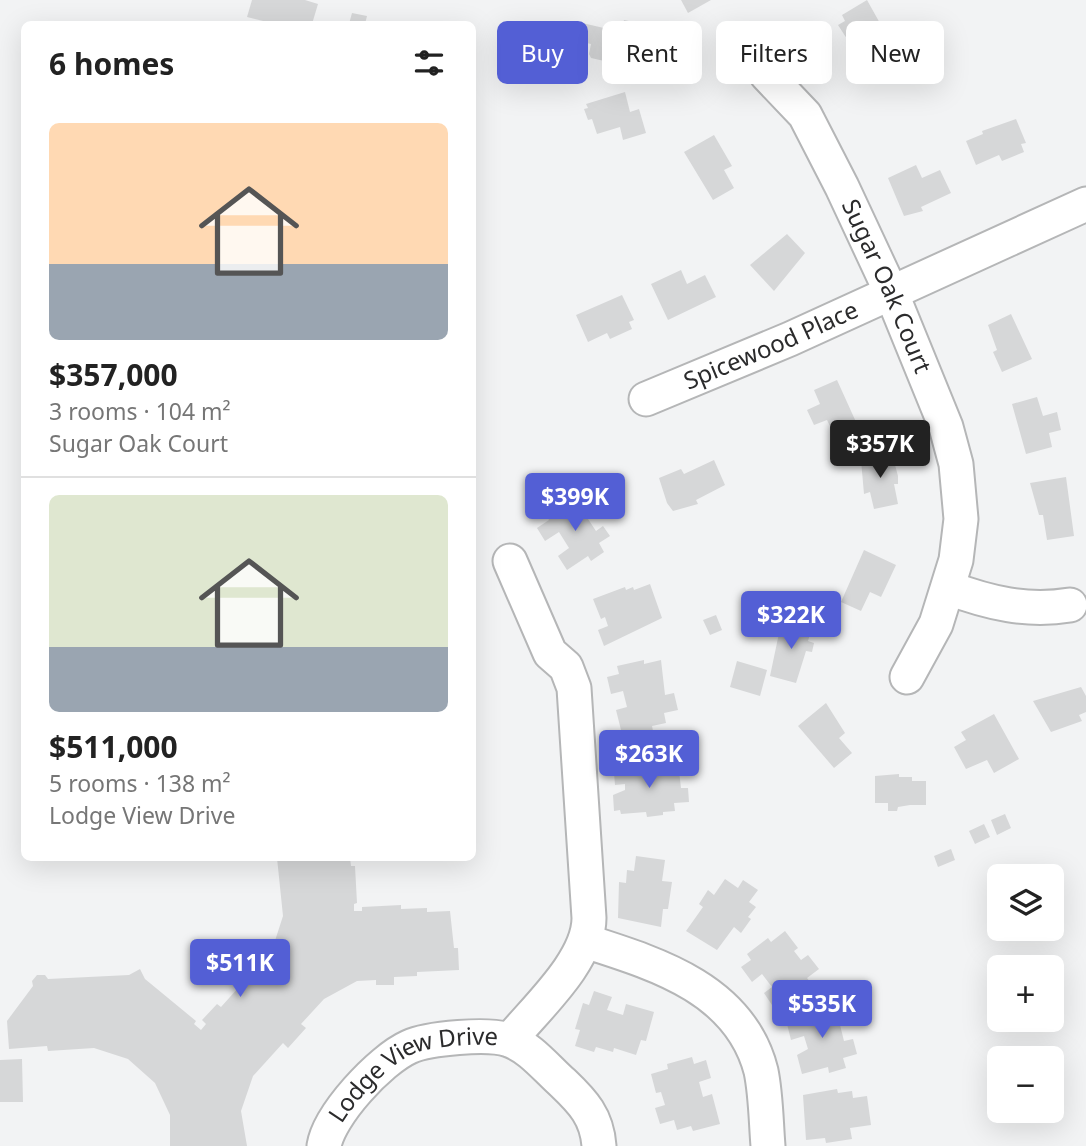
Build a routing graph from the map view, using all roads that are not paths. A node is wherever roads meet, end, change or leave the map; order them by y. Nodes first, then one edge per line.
1 (774, 84) edge
2 (1086, 204) edge
3 (891, 292) junction
4 (646, 399) dead end
5 (510, 561) dead end
6 (949, 588) junction
7 (1070, 605) dead end
8 (907, 677) dead end
9 (585, 941) junction
10 (510, 1040) junction
11 (324, 1146) edge
12 (598, 1146) edge
13 (768, 1146) edge

1 - 3 street, Sugar Oak Court
2 - 3 street, Spicewood Place
3 - 4 street, Spicewood Place
3 - 6 street, Sugar Oak Court
5 - 9 street
6 - 7 street
6 - 8 street, Sugar Oak Court
9 - 10 street
9 - 13 street
10 - 11 street, Lodge View Drive
10 - 12 street, Lodge View Drive

